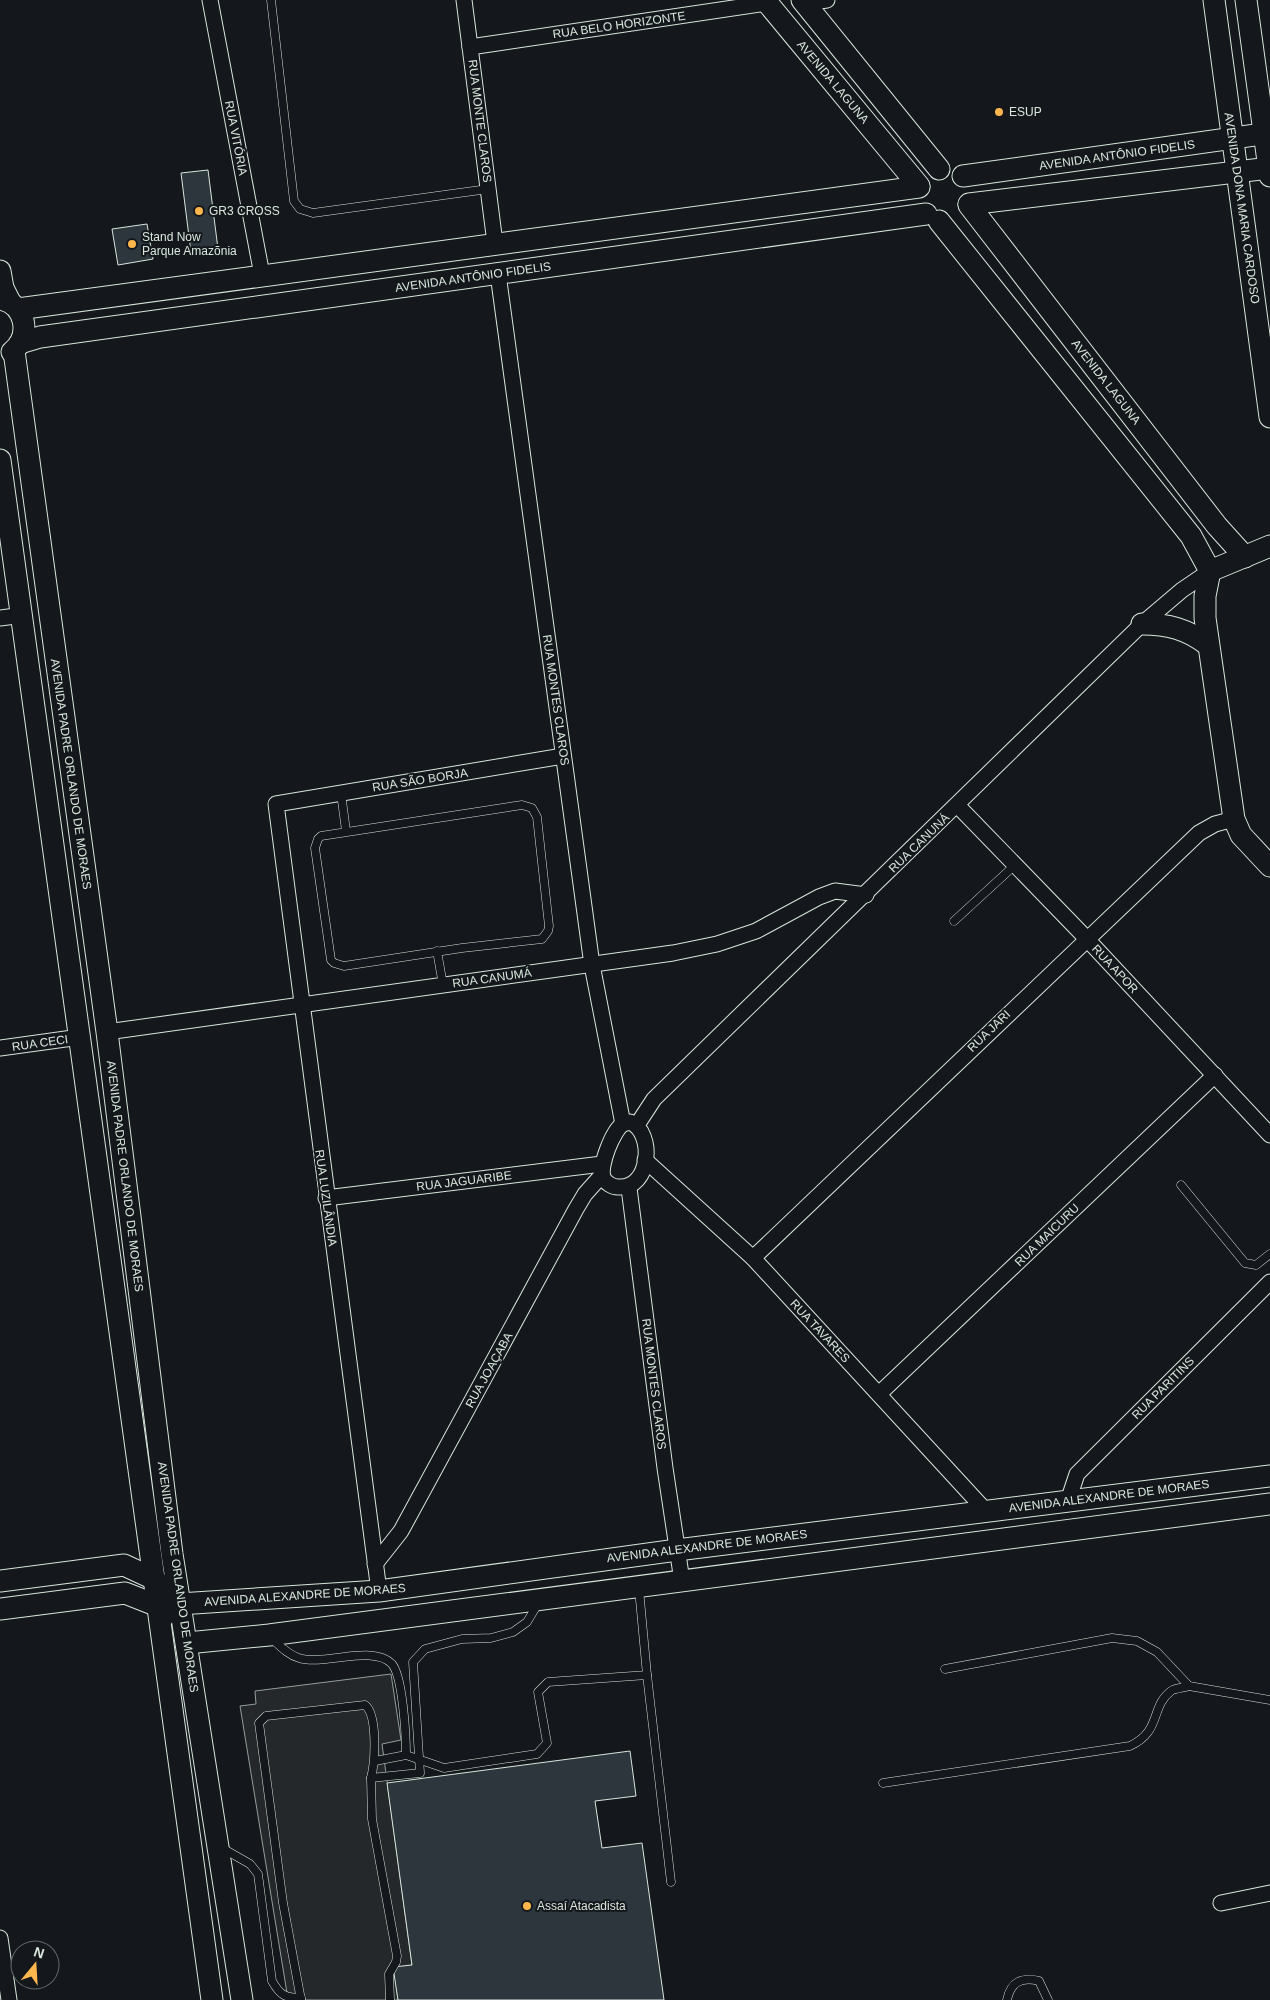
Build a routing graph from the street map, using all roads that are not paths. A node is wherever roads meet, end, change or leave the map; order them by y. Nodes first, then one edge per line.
1 (210, 0) edge
2 (271, 0) edge
3 (464, 0) edge
4 (827, 0) edge
5 (1214, 0) edge
6 (1246, 0) edge
7 (766, 1) edge
8 (803, 2) edge
9 (470, 47) junction
10 (1267, 134) edge
11 (1233, 138) junction
12 (939, 169) junction
13 (1270, 170) edge
14 (1237, 172) junction
15 (963, 176) junction
16 (919, 187) junction
17 (488, 189) junction
18 (969, 204) junction
19 (933, 217) junction
20 (495, 243) junction
21 (0, 271) edge
22 (498, 274) junction
23 (262, 275) junction
24 (9, 304) edge
25 (11, 350) edge
26 (1270, 417) edge
27 (0, 460) edge
28 (1270, 546) edge
29 (1245, 557) junction
30 (1210, 571) junction
31 (23, 615) junction
32 (0, 618) edge
33 (1142, 624) junction
34 (1208, 645) junction
35 (564, 756) junction
36 (341, 793) junction
37 (276, 804) joint
38 (957, 805) junction
39 (1234, 819) junction
40 (346, 831) junction
41 (1014, 865) junction
42 (1270, 866) edge
43 (866, 895) junction
44 (954, 921) dead end
45 (1086, 938) junction
46 (437, 951) junction
47 (592, 965) junction
48 (443, 985) junction
49 (300, 1004) junction
50 (107, 1032) junction
51 (80, 1037) junction
52 (0, 1048) edge
53 (1214, 1075) junction
54 (630, 1124) junction
55 (1270, 1135) edge
56 (645, 1160) junction
57 (602, 1170) junction
58 (1181, 1185) dead end
59 (629, 1188) junction
60 (326, 1198) junction
61 (1270, 1254) edge
62 (753, 1258) junction
63 (1270, 1282) edge
64 (879, 1394) junction
65 (1270, 1476) edge
66 (1068, 1501) junction
67 (1270, 1504) edge
68 (986, 1511) junction
69 (677, 1550) junction
70 (375, 1564) junction
71 (154, 1579) junction
72 (682, 1581) junction
73 (0, 1582) edge
74 (638, 1586) junction
75 (378, 1591) junction
76 (542, 1599) junction
77 (179, 1604) junction
78 (158, 1606) junction
79 (0, 1609) edge
80 (269, 1635) junction
81 (186, 1643) junction
82 (945, 1668) dead end
83 (648, 1675) junction
84 (1189, 1686) junction
85 (1270, 1700) edge
86 (406, 1755) junction
87 (420, 1758) junction
88 (375, 1761) junction
89 (371, 1778) junction
90 (883, 1783) dead end
91 (219, 1846) junction
92 (671, 1882) dead end
93 (1270, 1893) edge
94 (1221, 1903) dead end
95 (0, 1938) edge
96 (301, 1999) edge
97 (9, 2000) edge
98 (212, 2000) edge
99 (242, 2000) edge
100 (390, 2000) edge
101 (1007, 2000) edge
102 (1048, 2000) edge

1 - 23 street, RUA VITÓRIA
2 - 17 lane
3 - 9 street, RUA MONTE CLAROS
4 - 8 street
5 - 11 main road, AVENIDA DONA MARIA CARDOSO
6 - 10 main road
7 - 9 street, RUA BELO HORIZONTE
7 - 16 main road, AVENIDA LAGUNA
8 - 12 main road
9 - 17 street, RUA MONTE CLAROS
10 - 11 main road, AVENIDA ANTÔNIO FIDELIS
10 - 13 main road
11 - 14 main road, AVENIDA DONA MARIA CARDOSO
11 - 15 main road, AVENIDA ANTÔNIO FIDELIS
12 - 15 main road
12 - 16 main road
13 - 14 main road
14 - 18 main road
14 - 26 main road, AVENIDA DONA MARIA CARDOSO
15 - 18 main road
16 - 19 main road
16 - 20 main road
17 - 20 street, RUA MONTE CLAROS
18 - 19 main road
18 - 29 main road, AVENIDA LAGUNA
19 - 22 main road, AVENIDA ANTÔNIO FIDELIS
19 - 30 main road
20 - 23 main road
21 - 24 main road
22 - 25 main road, AVENIDA ANTÔNIO FIDELIS
22 - 35 street, RUA MONTES CLAROS
23 - 24 main road
24 - 25 main road, AVENIDA PADRE ORLANDO DE MORAES
25 - 50 main road, AVENIDA PADRE ORLANDO DE MORAES
27 - 31 main road, AVENIDA PADRE ORLANDO DE MORAES
28 - 29 main road
29 - 30 main road
30 - 33 street, RUA CANUNÁ
30 - 34 main road
31 - 32 street
31 - 51 main road, AVENIDA PADRE ORLANDO DE MORAES
33 - 34 main road
33 - 38 street, RUA CANUNÁ
34 - 39 main road
35 - 36 street, RUA SÃO BORJA
35 - 47 street, RUA MONTES CLAROS
36 - 37 street, RUA SÃO BORJA
36 - 40 lane
37 - 49 street, RUA LUZILÂNDIA
38 - 41 street, RUA APOR
38 - 43 street, RUA CANUNÁ
39 - 42 main road
39 - 45 street, RUA JARI
40 - 46 lane
40 - 46 lane
41 - 44 lane
41 - 45 street, RUA APOR
43 - 47 street, RUA CANUMÁ
43 - 54 street, RUA CANUNÁ
45 - 53 street, RUA APOR
45 - 62 street, RUA JARI
46 - 48 lane
47 - 48 street, RUA CANUMÁ
47 - 54 street, RUA MONTES CLAROS
48 - 49 street, RUA CANUMÁ
49 - 50 street, RUA CANUMÁ
49 - 60 street, RUA LUZILÂNDIA
50 - 77 main road, AVENIDA PADRE ORLANDO DE MORAES
51 - 52 street, RUA CECI
51 - 71 main road, AVENIDA PADRE ORLANDO DE MORAES
53 - 55 street, RUA APOR
53 - 64 street, RUA MAICURU
54 - 56 street, RUA MONTES CLAROS
54 - 57 street, RUA JOAÇABA
56 - 59 street
56 - 62 street, RUA TAVARES
57 - 59 street
57 - 60 street, RUA JAGUARIBE
57 - 70 street, RUA JOAÇABA
58 - 61 lane
59 - 69 street, RUA MONTES CLAROS
60 - 70 street, RUA LUZILÂNDIA
62 - 64 street, RUA TAVARES
63 - 66 street, RUA PARITINS
64 - 68 street, RUA TAVARES
65 - 66 main road, AVENIDA ALEXANDRE DE MORAES
66 - 68 main road, AVENIDA ALEXANDRE DE MORAES
67 - 72 main road
68 - 69 main road, AVENIDA ALEXANDRE DE MORAES
69 - 72 street, RUA MONTES CLAROS
69 - 75 main road, AVENIDA ALEXANDRE DE MORAES
70 - 75 street, RUA LUZILÂNDIA
71 - 73 main road
71 - 77 main road
71 - 78 main road, AVENIDA PADRE ORLANDO DE MORAES
72 - 74 main road
74 - 76 main road
74 - 83 lane
75 - 77 main road, AVENIDA ALEXANDRE DE MORAES
76 - 80 main road
76 - 87 lane
77 - 81 main road, AVENIDA PADRE ORLANDO DE MORAES
78 - 79 main road
78 - 81 main road
78 - 98 main road, AVENIDA PADRE ORLANDO DE MORAES
80 - 81 main road
80 - 86 lane
81 - 91 main road, AVENIDA PADRE ORLANDO DE MORAES
82 - 84 lane
83 - 87 lane
83 - 92 lane
84 - 85 lane
84 - 90 lane
86 - 87 lane
86 - 88 lane
87 - 89 lane
88 - 89 lane
88 - 96 lane
89 - 100 lane
91 - 96 lane
91 - 99 main road, AVENIDA PADRE ORLANDO DE MORAES
93 - 94 street
95 - 97 street
101 - 102 lane

